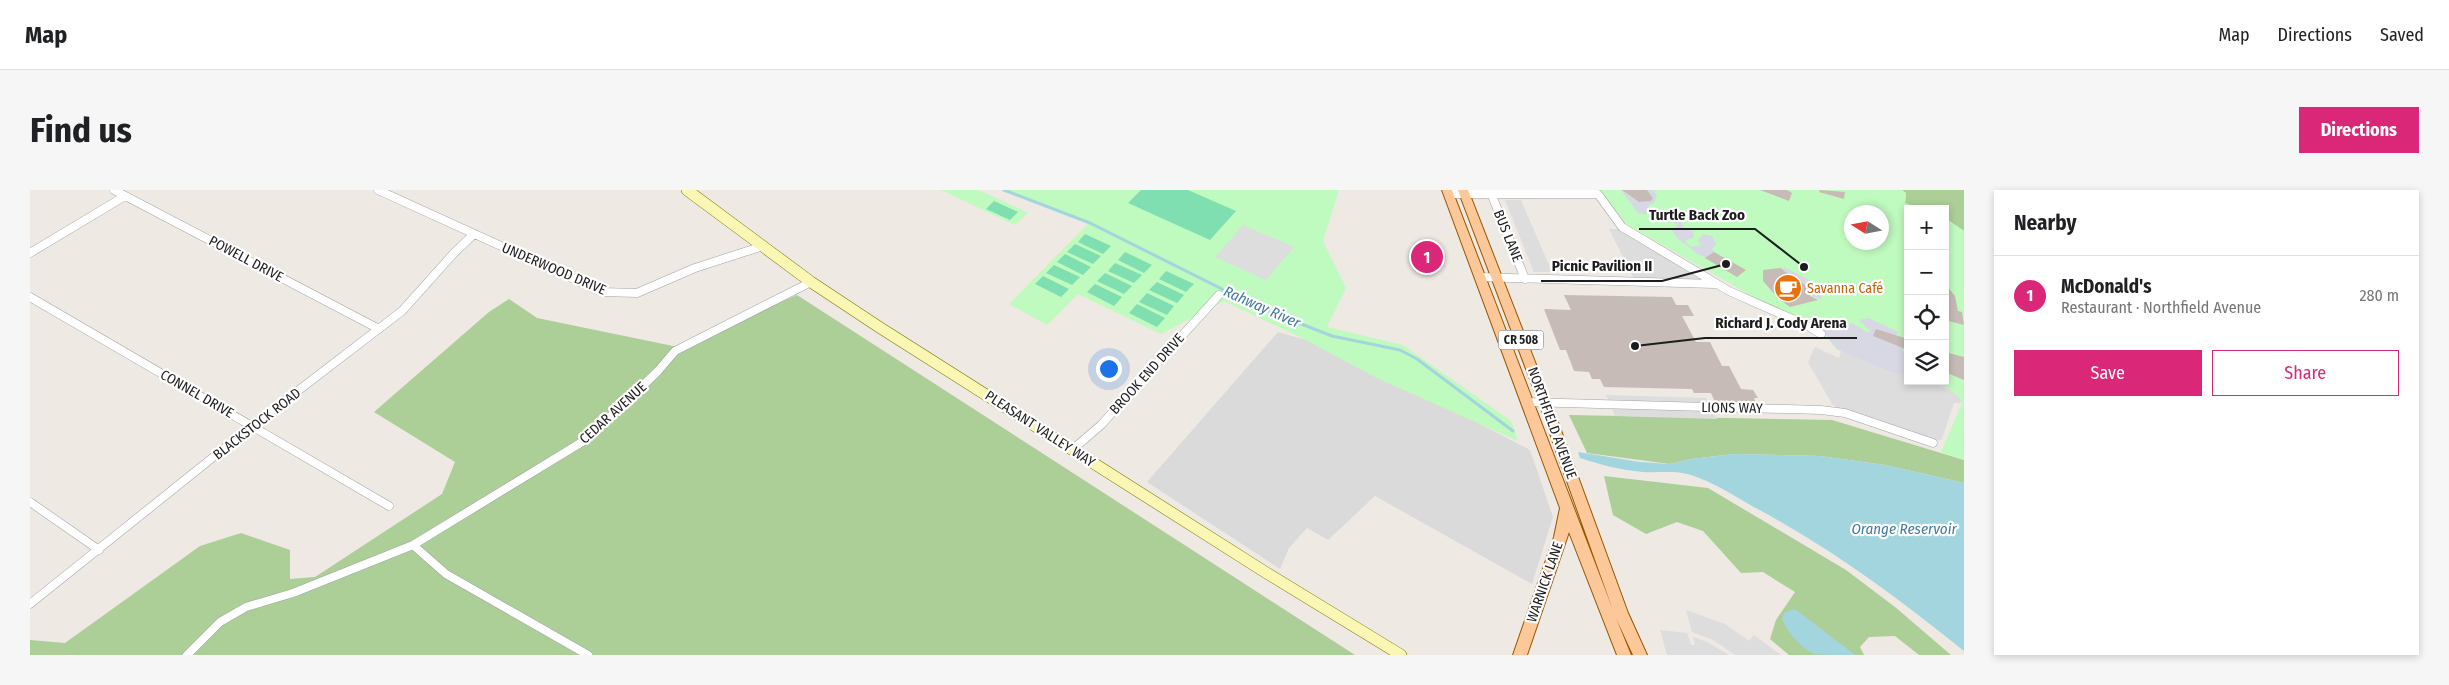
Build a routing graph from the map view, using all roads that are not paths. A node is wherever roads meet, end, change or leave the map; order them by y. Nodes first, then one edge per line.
1 (114, 190) edge
2 (378, 190) edge
3 (687, 190) edge
4 (1448, 192) edge
5 (1463, 192) edge
6 (1491, 193) junction
7 (125, 196) junction
8 (474, 234) junction
9 (763, 246) junction
10 (30, 253) edge
11 (1479, 277) junction
12 (1498, 278) junction
13 (1525, 279) junction
14 (811, 282) junction
15 (1718, 285) junction
16 (1219, 295) dead end
17 (30, 297) edge
18 (379, 329) junction
19 (1821, 334) dead end
20 (1526, 402) junction
21 (1545, 403) junction
22 (252, 426) junction
23 (1933, 443) dead end
24 (1072, 450) junction
25 (30, 502) edge
26 (389, 506) dead end
27 (1566, 509) junction
28 (1577, 537) junction
29 (1593, 537) junction
30 (413, 545) junction
31 (99, 550) junction
32 (30, 604) edge
33 (187, 655) edge
34 (588, 655) edge
35 (1401, 655) edge
36 (1520, 655) edge
37 (1624, 655) edge
38 (1640, 655) edge

1 - 7 street, POWELL DRIVE
2 - 8 street, UNDERWOOD DRIVE
3 - 9 main road, PLEASANT VALLEY WAY
4 - 5 street
4 - 11 main road, NORTHFIELD AVENUE / CR 508
5 - 6 street
5 - 12 main road, NORTHFIELD AVENUE / CR 508
6 - 13 street, BUS LANE
6 - 15 street
7 - 10 street
7 - 18 street, POWELL DRIVE
8 - 9 street, UNDERWOOD DRIVE
8 - 18 street, BLACKSTOCK ROAD
9 - 14 main road, PLEASANT VALLEY WAY
11 - 12 street
11 - 20 main road, NORTHFIELD AVENUE / CR 508
12 - 13 street
12 - 21 main road, NORTHFIELD AVENUE / CR 508
13 - 15 street
14 - 24 main road, PLEASANT VALLEY WAY
14 - 30 street, CEDAR AVENUE
15 - 19 street
16 - 24 street, BROOK END DRIVE
17 - 22 street, CONNEL DRIVE
18 - 22 street, BLACKSTOCK ROAD
20 - 21 street, LIONS WAY
20 - 27 main road, NORTHFIELD AVENUE / CR 508
21 - 23 street, LIONS WAY
21 - 29 main road, NORTHFIELD AVENUE / CR 508
22 - 26 street, CONNEL DRIVE
22 - 31 street, BLACKSTOCK ROAD
24 - 35 main road, PLEASANT VALLEY WAY
25 - 31 street
27 - 28 main road, NORTHFIELD AVENUE / CR 508
27 - 36 main road, WARNICK LANE
28 - 29 main road
28 - 37 main road, NORTHFIELD AVENUE / CR 508
29 - 38 main road, NORTHFIELD AVENUE / CR 508
30 - 33 street, CEDAR AVENUE
30 - 34 street
31 - 32 street, BLACKSTOCK ROAD

